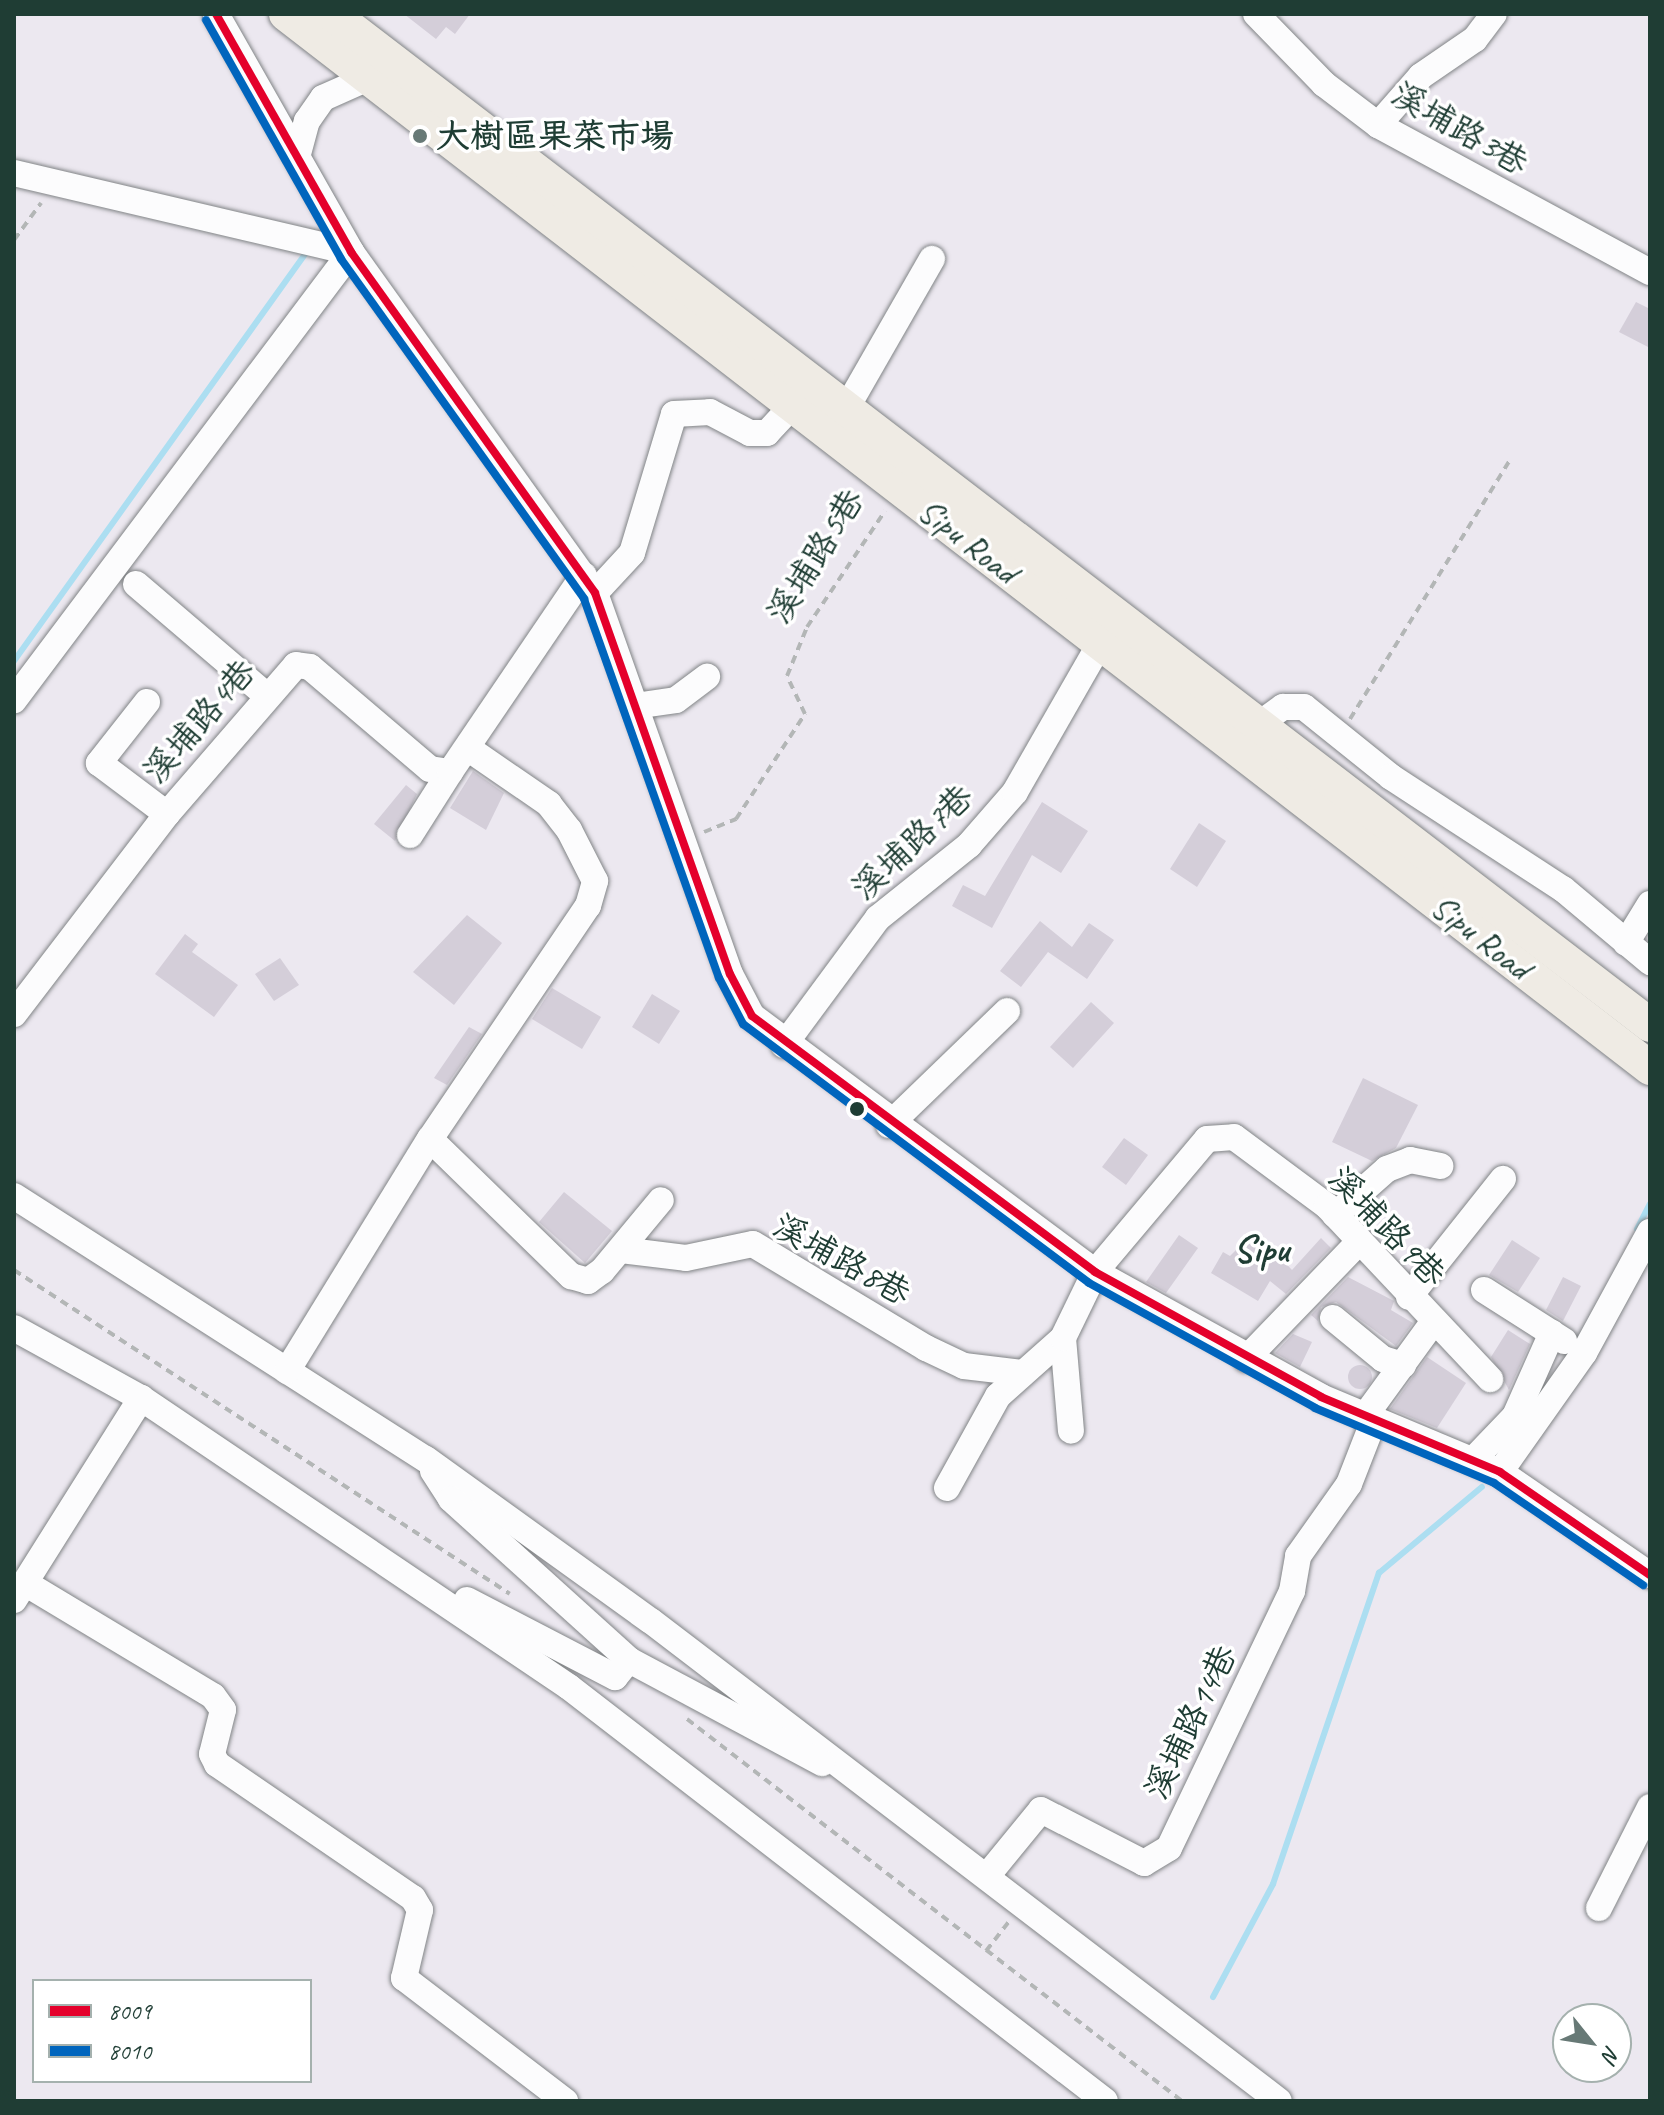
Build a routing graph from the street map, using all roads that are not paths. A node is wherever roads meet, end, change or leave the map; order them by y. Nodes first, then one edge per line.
1 (216, 14) edge
2 (286, 14) edge
3 (332, 14) edge
4 (1256, 14) edge
5 (1493, 15) edge
6 (368, 78) junction
7 (1378, 125) junction
8 (298, 154) junction
9 (14, 173) edge
10 (351, 252) junction
11 (932, 259) dead end
12 (1650, 272) edge
13 (793, 405) junction
14 (846, 409) junction
15 (136, 584) dead end
16 (589, 584) junction
17 (1101, 642) junction
18 (707, 677) dead end
19 (266, 695) junction
20 (14, 700) edge
21 (147, 702) dead end
22 (635, 706) junction
23 (1258, 725) junction
24 (469, 749) junction
25 (450, 772) junction
26 (167, 814) junction
27 (410, 835) dead end
28 (1650, 904) edge
29 (1626, 943) junction
30 (1650, 962) edge
31 (1007, 1011) dead end
32 (14, 1014) edge
33 (1650, 1025) edge
34 (784, 1045) junction
35 (1650, 1068) edge
36 (889, 1125) junction
37 (430, 1139) junction
38 (1440, 1166) dead end
39 (1503, 1179) dead end
40 (14, 1196) edge
41 (661, 1200) dead end
42 (1335, 1215) junction
43 (1650, 1232) edge
44 (1360, 1241) junction
45 (621, 1250) junction
46 (1642, 1270) edge
47 (1095, 1272) junction
48 (1484, 1290) dead end
49 (1409, 1297) junction
50 (1333, 1318) dead end
51 (1431, 1325) junction
52 (14, 1328) edge
53 (1063, 1338) junction
54 (1568, 1343) junction
55 (1246, 1359) junction
56 (1403, 1365) junction
57 (287, 1371) junction
58 (1022, 1373) junction
59 (1490, 1379) dead end
60 (141, 1398) junction
61 (1370, 1418) junction
62 (1071, 1431) dead end
63 (426, 1459) junction
64 (1473, 1460) junction
65 (1500, 1472) junction
66 (947, 1488) dead end
67 (395, 1567) junction
68 (1650, 1575) edge
69 (20, 1592) edge
70 (629, 1660) junction
71 (848, 1773) junction
72 (1650, 1807) edge
73 (987, 1876) junction
74 (1599, 1908) dead end
75 (565, 2101) edge
76 (1105, 2101) edge
77 (1279, 2101) edge

1 - 8 street
2 - 6 main road, Sipu Road
3 - 14 main road, Sipu Road
4 - 7 street, 溪埔路3巷
5 - 7 street
6 - 8 street
6 - 13 main road, Sipu Road
7 - 12 street, 溪埔路3巷
8 - 10 street
9 - 10 street
10 - 16 street
10 - 20 street
11 - 14 street
13 - 16 street
13 - 17 main road, Sipu Road
14 - 23 main road, Sipu Road
15 - 19 street
16 - 22 street
16 - 24 street
17 - 34 street, 溪埔路7巷
17 - 35 main road, Sipu Road
18 - 22 street
19 - 25 street, 溪埔路4巷
19 - 26 street, 溪埔路4巷
21 - 26 street
22 - 34 street
23 - 29 street
23 - 33 main road, Sipu Road
24 - 25 street
24 - 37 street
25 - 27 street
26 - 32 street, 溪埔路4巷
28 - 29 street
29 - 30 street
31 - 36 street
34 - 36 street
36 - 47 street
37 - 45 street
37 - 57 street
38 - 42 street
39 - 49 street
40 - 57 street
41 - 45 street
42 - 44 street, 溪埔路9巷
42 - 47 street, 溪埔路9巷
43 - 46 street
44 - 49 street, 溪埔路9巷
44 - 55 street
45 - 58 street, 溪埔路8巷
46 - 54 street
47 - 53 street, 溪埔路9巷
47 - 55 street
48 - 54 street
49 - 51 street, 溪埔路9巷
50 - 56 street
51 - 56 street
51 - 59 street, 溪埔路9巷
52 - 60 street
53 - 58 street
53 - 62 street
54 - 64 street
54 - 65 street
55 - 61 street
56 - 61 street
57 - 63 street
58 - 66 street
60 - 67 street
60 - 69 street
61 - 64 street
61 - 73 street, 溪埔路14巷
63 - 70 street
63 - 71 street
64 - 65 street
65 - 68 street
67 - 70 street
67 - 76 street
69 - 75 street
70 - 71 street
71 - 73 street
72 - 74 street
73 - 77 street

